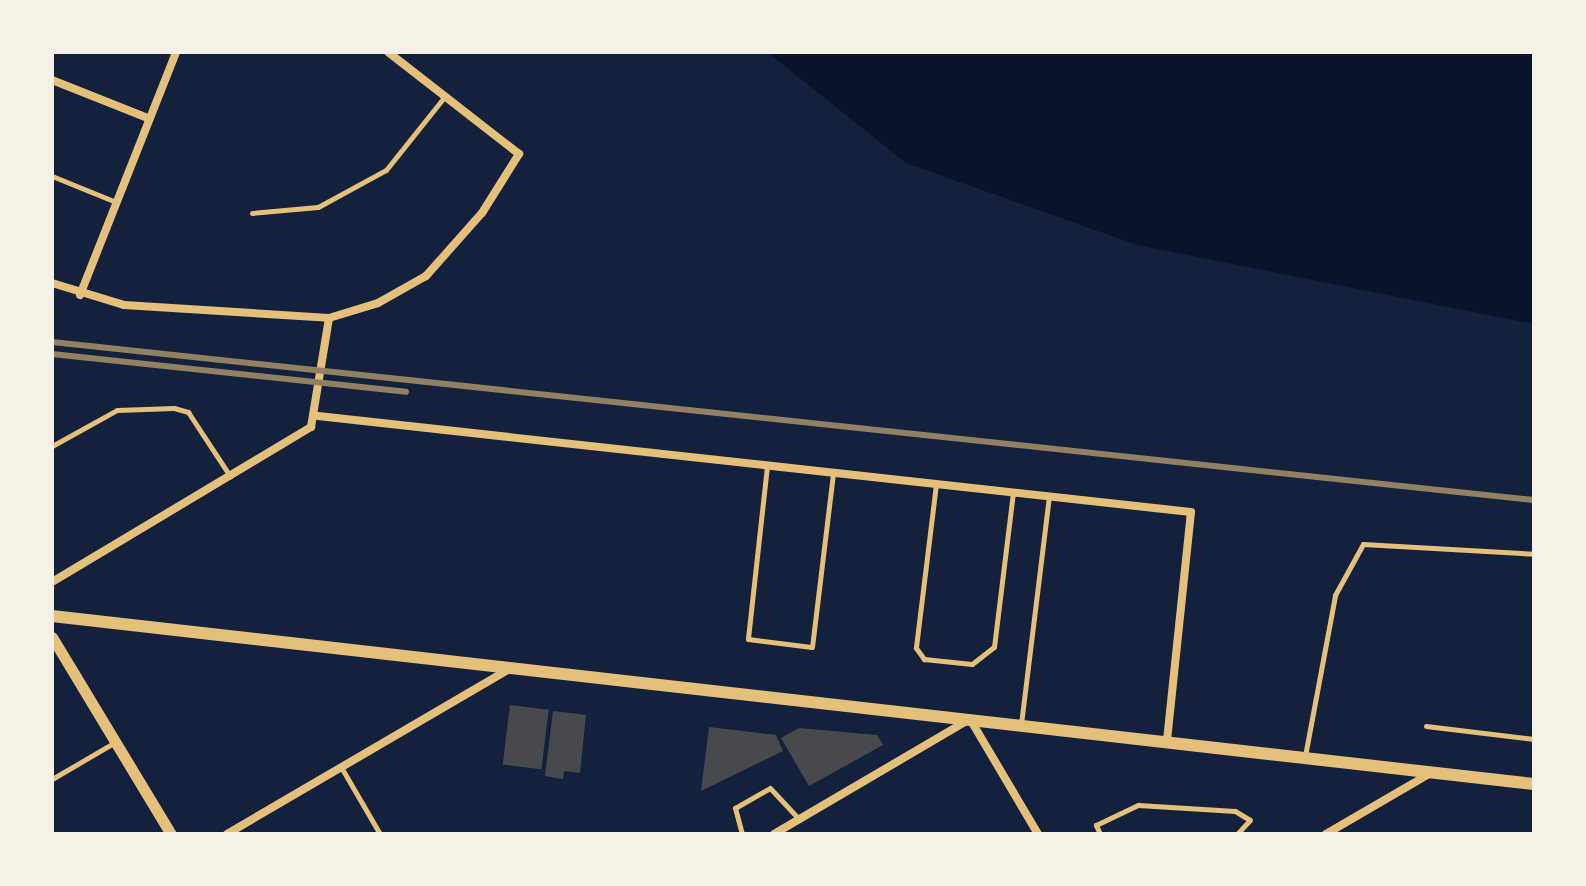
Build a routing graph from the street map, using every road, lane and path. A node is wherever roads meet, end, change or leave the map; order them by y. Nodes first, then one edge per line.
1 (176, 52) edge
2 (388, 52) edge
3 (52, 80) edge
4 (445, 96) junction
5 (150, 119) junction
6 (52, 176) edge
7 (117, 203) junction
8 (252, 213) dead end
9 (52, 283) edge
10 (80, 295) junction
11 (329, 318) junction
12 (318, 416) junction
13 (52, 446) edge
14 (767, 466) junction
15 (833, 473) junction
16 (231, 477) junction
17 (936, 484) junction
18 (1013, 493) junction
19 (1049, 497) junction
20 (1534, 554) edge
21 (52, 582) edge
22 (52, 616) edge
23 (52, 637) edge
24 (508, 670) junction
25 (970, 719) junction
26 (1021, 724) junction
27 (1426, 726) dead end
28 (1534, 739) edge
29 (1167, 740) junction
30 (117, 741) junction
31 (1305, 756) junction
32 (341, 767) junction
33 (1438, 769) junction
34 (52, 779) edge
35 (1534, 784) edge
36 (799, 820) junction
37 (1329, 833) edge
38 (171, 834) edge
39 (227, 834) edge
40 (380, 834) edge
41 (742, 834) edge
42 (774, 834) edge
43 (1038, 834) edge
44 (1100, 834) edge
45 (1237, 834) edge

1 - 5 street
2 - 4 street
3 - 5 street
4 - 8 lane
4 - 11 street
5 - 7 street
6 - 7 lane
7 - 10 street
9 - 10 street
10 - 11 street
11 - 12 street
12 - 14 street
12 - 16 street
13 - 16 lane
14 - 15 street
14 - 15 lane
15 - 17 street
16 - 21 street
17 - 18 street
17 - 18 lane
18 - 19 street
19 - 26 lane
19 - 29 street
20 - 31 lane
22 - 24 main road
23 - 30 street
24 - 25 main road
24 - 32 street
25 - 26 main road
25 - 36 street
25 - 43 street
26 - 29 main road
27 - 28 lane
29 - 31 main road
30 - 34 lane
30 - 38 street
31 - 33 main road
32 - 39 street
32 - 40 lane
33 - 35 main road
33 - 37 street
36 - 41 lane
36 - 42 street
44 - 45 lane

